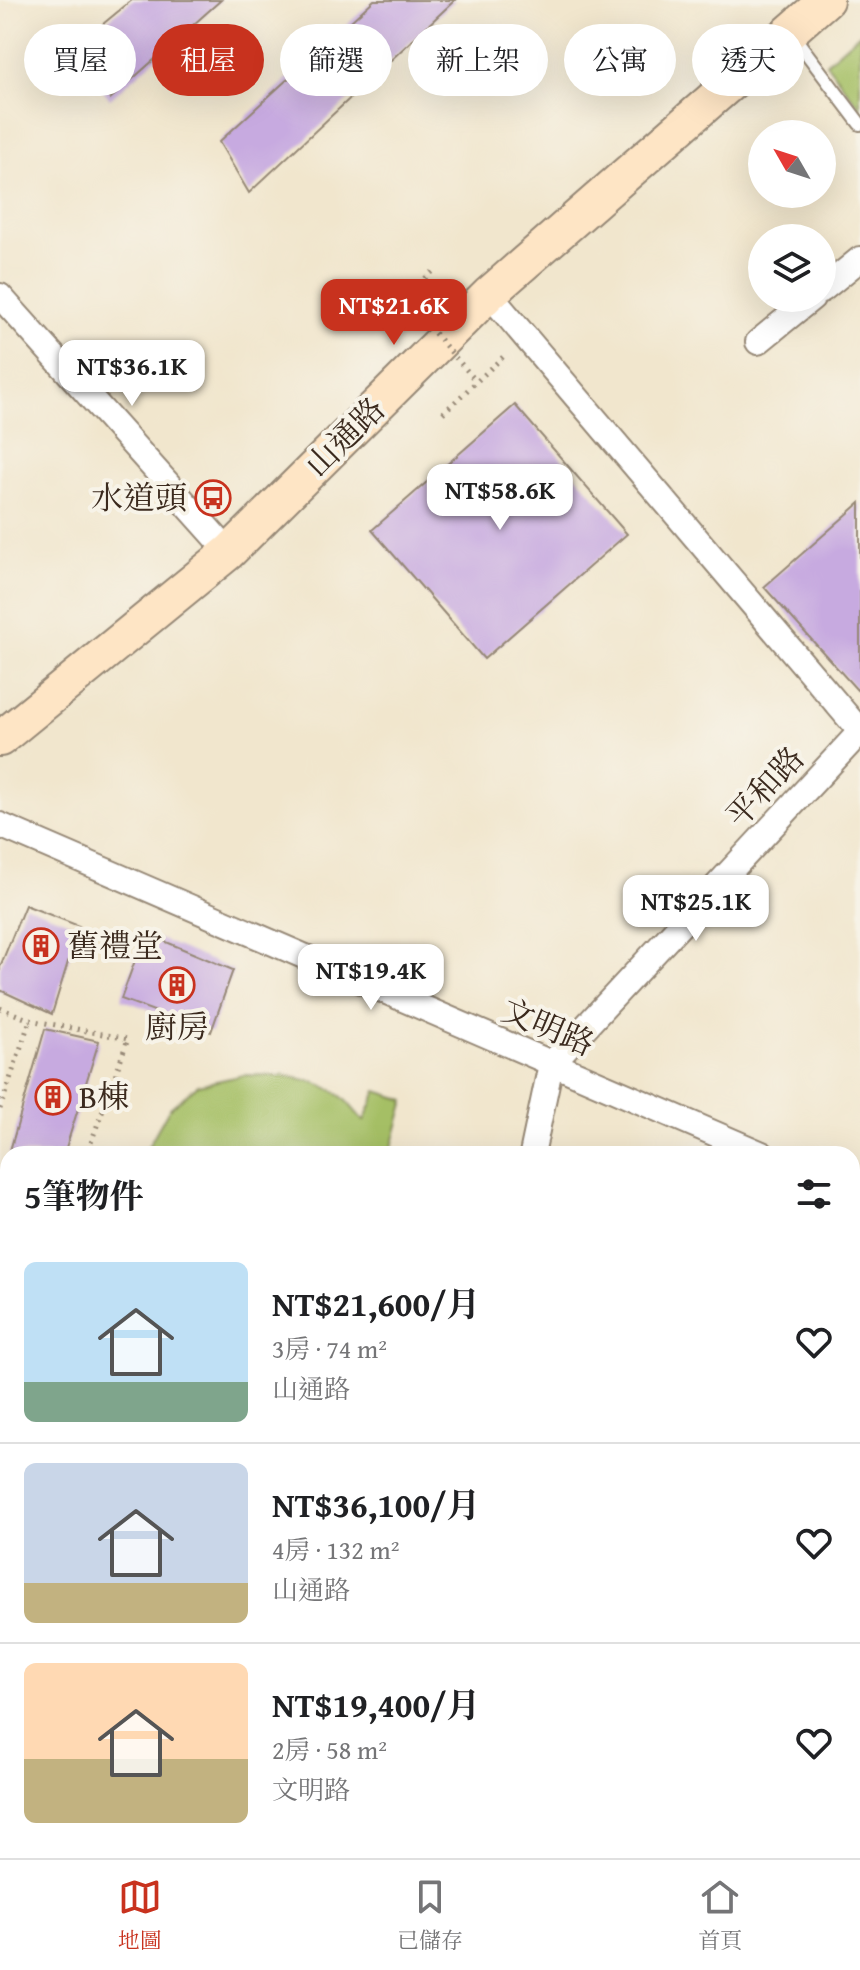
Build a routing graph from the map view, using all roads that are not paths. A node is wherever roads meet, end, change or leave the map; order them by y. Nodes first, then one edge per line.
1 (826, 0) edge
2 (799, 24) edge
3 (804, 50) edge
4 (716, 96) edge
5 (860, 124) edge
6 (860, 259) edge
7 (836, 279) edge
8 (489, 294) junction
9 (0, 296) edge
10 (795, 312) edge
11 (758, 342) dead end
12 (229, 552) junction
13 (860, 731) edge
14 (0, 739) edge
15 (0, 825) edge
16 (551, 1064) junction
17 (534, 1146) edge
18 (743, 1146) edge

1 - 2 main road, 山通路
3 - 5 lane
4 - 8 main road, 山通路
6 - 7 street
8 - 12 main road, 山通路
8 - 13 street
9 - 12 street
10 - 11 street
12 - 14 main road, 山通路
13 - 16 street, 平和路
15 - 16 street, 文明路
16 - 17 street
16 - 18 street, 文明路

